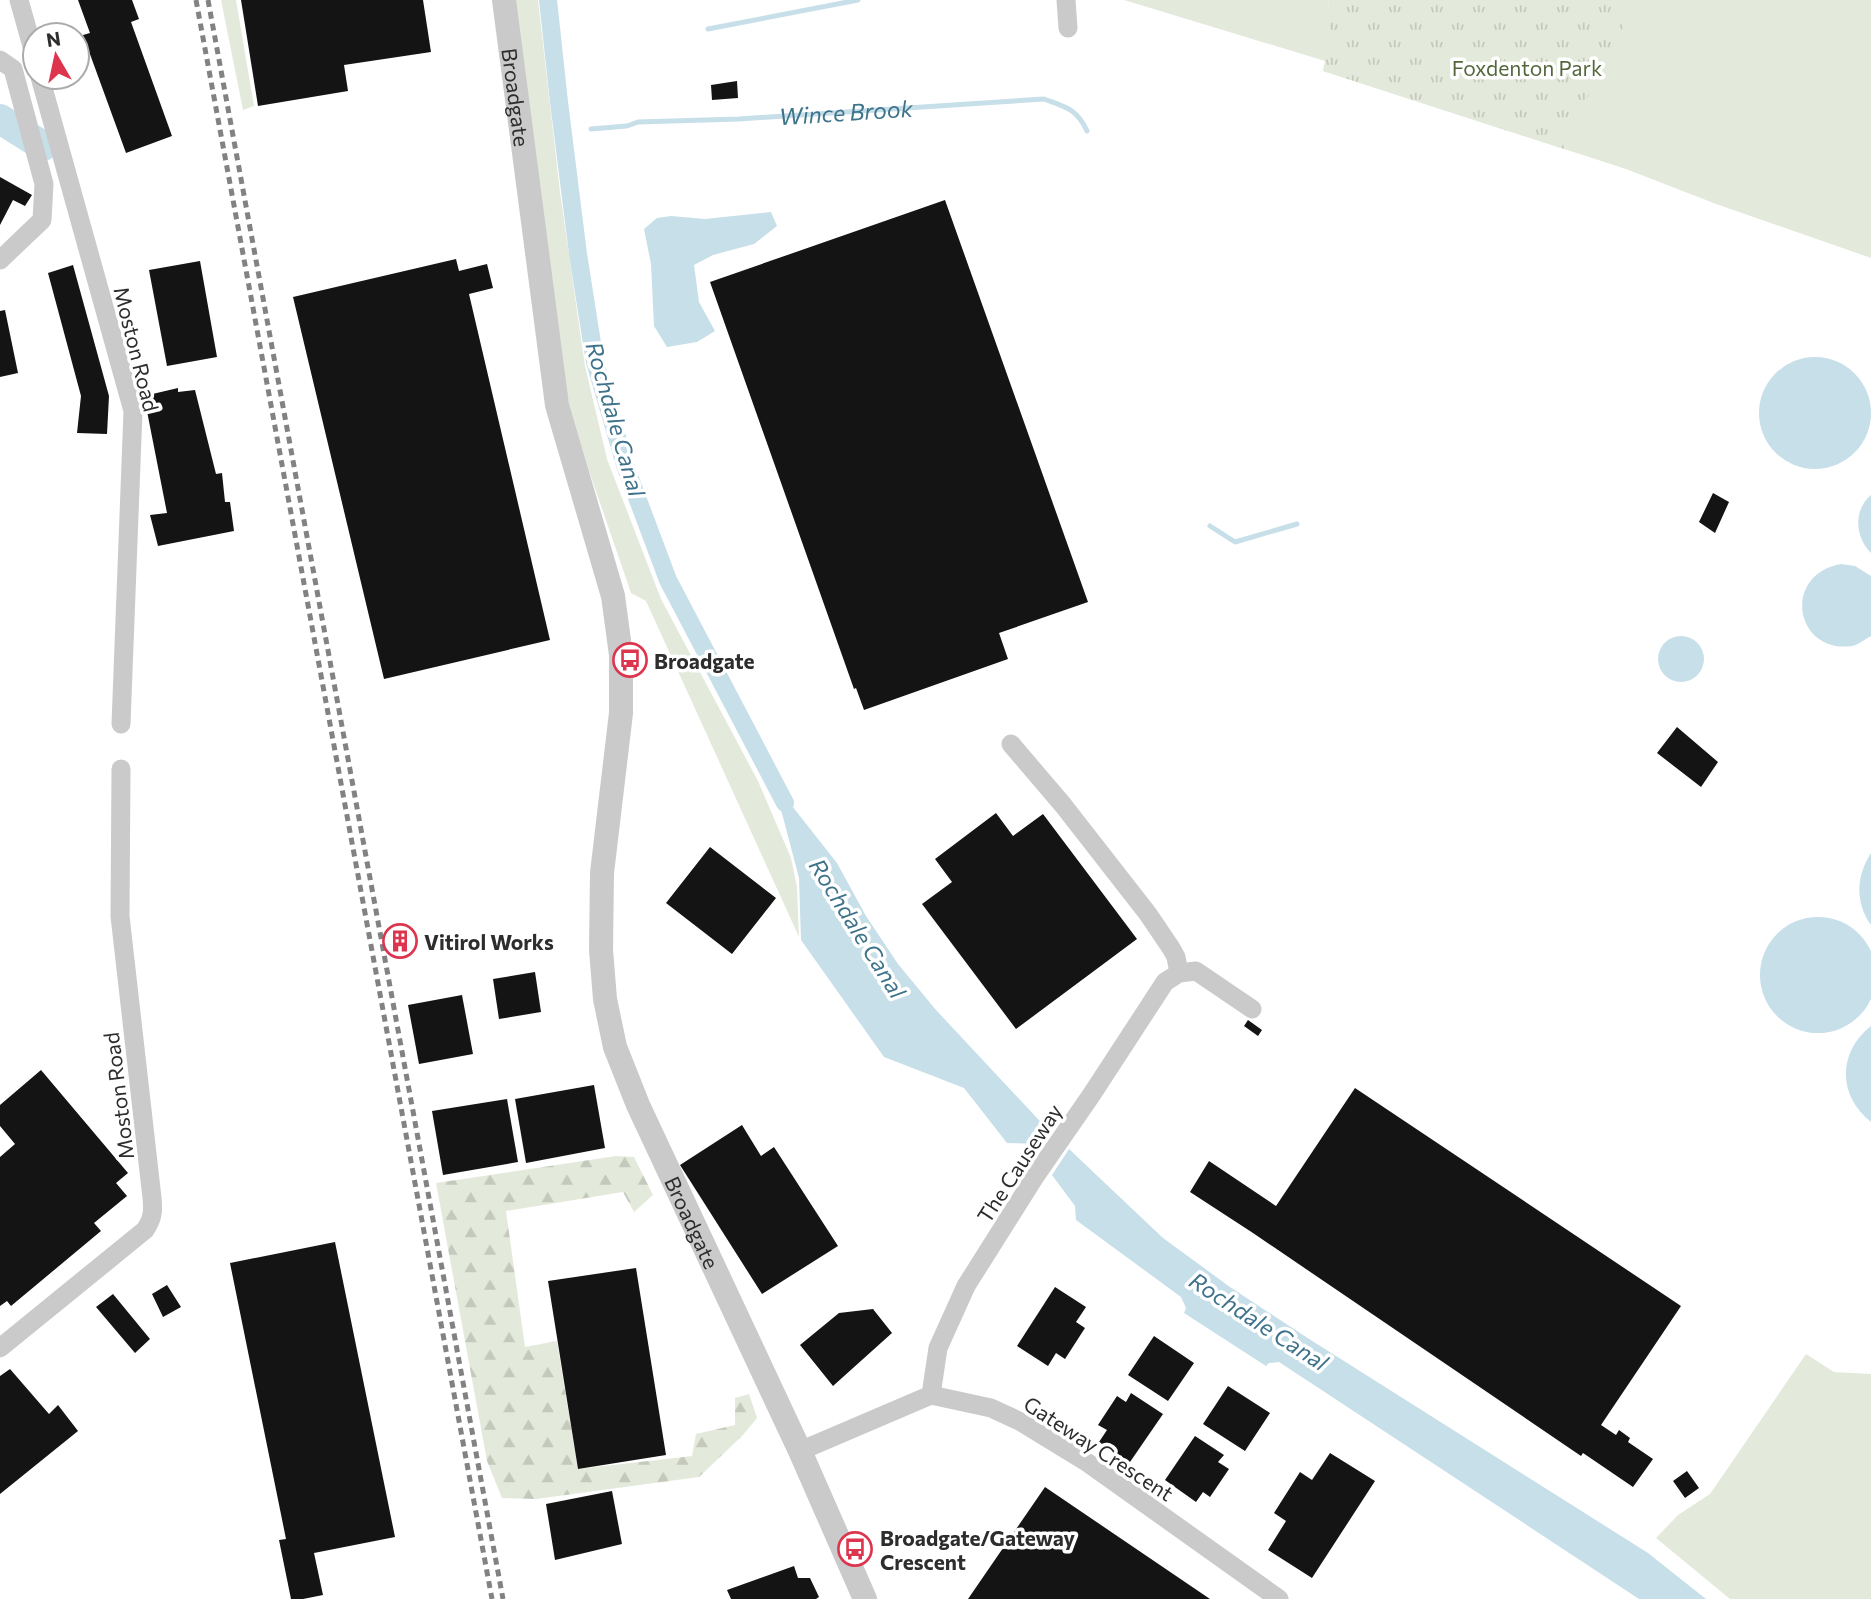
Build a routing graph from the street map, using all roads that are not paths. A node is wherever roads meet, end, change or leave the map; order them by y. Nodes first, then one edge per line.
1 (19, 0) edge
2 (504, 0) edge
3 (1066, 0) edge
4 (25, 21) edge
5 (1068, 28) dead end
6 (6, 64) edge
7 (44, 91) edge
8 (0, 260) edge
9 (121, 724) dead end
10 (1012, 744) dead end
11 (121, 769) dead end
12 (1179, 973) junction
13 (1252, 1009) dead end
14 (0, 1348) edge
15 (932, 1395) junction
16 (800, 1451) junction
17 (865, 1599) edge
18 (1279, 1599) edge

1 - 4 street
2 - 16 street, Broadgate
3 - 5 street
6 - 8 street
7 - 9 street, Moston Road
10 - 12 street
11 - 14 street, Moston Road
12 - 13 street
12 - 15 street, The Causeway
15 - 16 street
15 - 18 street, Gateway Crescent
16 - 17 street, Broadgate

